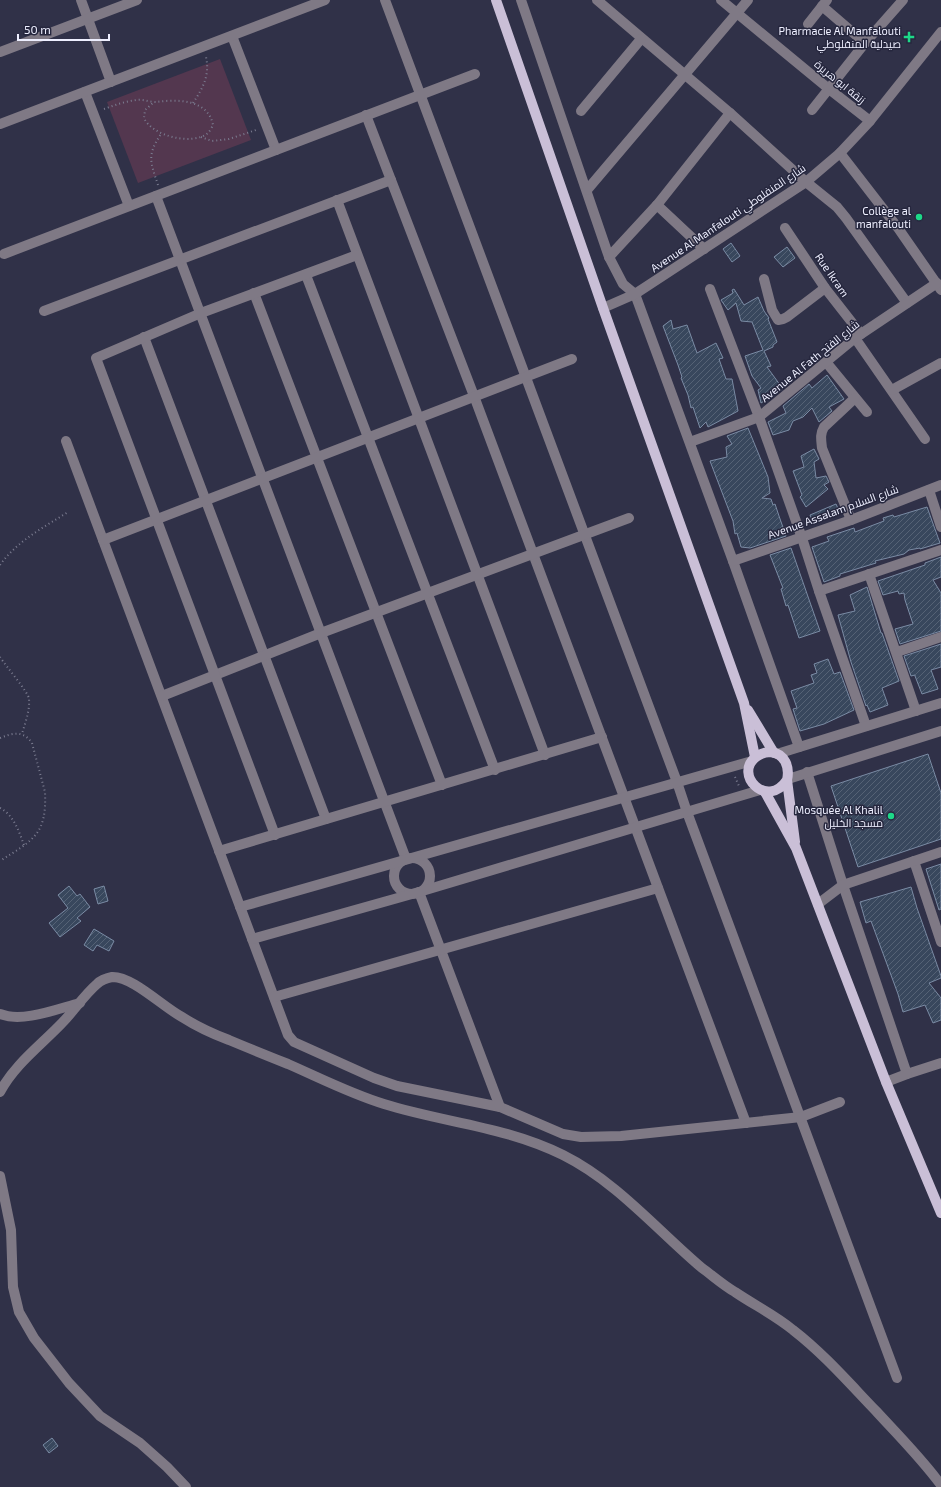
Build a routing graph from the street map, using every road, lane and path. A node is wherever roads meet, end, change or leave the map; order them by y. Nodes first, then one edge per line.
1 (81, 0) edge
2 (137, 0) edge
3 (324, 0) edge
4 (385, 0) edge
5 (496, 0) edge
6 (521, 0) edge
7 (597, 0) edge
8 (721, 0) edge
9 (748, 0) edge
10 (903, 0) edge
11 (824, 3) edge
12 (736, 13) junction
13 (88, 18) junction
14 (808, 24) dead end
15 (941, 32) edge
16 (232, 36) junction
17 (642, 39) junction
18 (865, 43) junction
19 (203, 47) junction
20 (0, 52) edge
21 (475, 74) dead end
22 (684, 74) junction
23 (112, 82) junction
24 (829, 89) junction
25 (85, 92) junction
26 (420, 95) junction
27 (154, 102) junction
28 (193, 104) junction
29 (812, 110) dead end
30 (581, 111) dead end
31 (730, 113) junction
32 (94, 114) junction
33 (366, 116) junction
34 (870, 121) junction
35 (0, 124) edge
36 (267, 127) junction
37 (161, 134) junction
38 (201, 137) junction
39 (276, 150) junction
40 (840, 153) junction
41 (391, 180) junction
42 (806, 182) junction
43 (587, 190) junction
44 (159, 195) junction
45 (336, 200) junction
46 (657, 205) junction
47 (129, 206) junction
48 (785, 228) dead end
49 (704, 249) junction
50 (4, 254) dead end
51 (357, 256) junction
52 (609, 257) junction
53 (180, 260) junction
54 (306, 275) junction
55 (764, 279) dead end
56 (939, 286) edge
57 (826, 288) junction
58 (710, 289) dead end
59 (254, 293) junction
60 (635, 294) junction
61 (907, 303) junction
62 (603, 308) junction
63 (44, 311) dead end
64 (200, 313) junction
65 (858, 336) junction
66 (144, 337) junction
67 (572, 359) dead end
68 (826, 362) junction
69 (941, 363) edge
70 (525, 376) junction
71 (892, 390) junction
72 (474, 396) junction
73 (854, 398) junction
74 (867, 412) dead end
75 (418, 417) junction
76 (758, 417) junction
77 (367, 437) junction
78 (925, 438) dead end
79 (66, 441) dead end
80 (690, 442) junction
81 (317, 457) junction
82 (262, 478) junction
83 (941, 485) edge
84 (928, 490) junction
85 (206, 500) junction
86 (68, 512) dead end
87 (629, 518) dead end
88 (157, 519) junction
89 (851, 520) junction
90 (941, 527) edge
91 (584, 534) junction
92 (802, 538) junction
93 (103, 540) junction
94 (941, 550) edge
95 (533, 554) junction
96 (733, 561) junction
97 (0, 565) edge
98 (869, 574) junction
99 (477, 575) junction
100 (819, 592) junction
101 (427, 593) junction
102 (376, 612) junction
103 (321, 633) junction
104 (941, 637) edge
105 (897, 652) junction
106 (264, 655) junction
107 (0, 657) edge
108 (215, 675) junction
109 (162, 696) junction
110 (744, 703) junction
111 (941, 703) edge
112 (916, 711) junction
113 (866, 726) junction
114 (941, 731) edge
115 (22, 734) junction
116 (602, 737) junction
117 (0, 738) edge
118 (799, 747) junction
119 (775, 753) junction
120 (545, 755) junction
121 (754, 759) junction
122 (732, 767) junction
123 (494, 770) junction
124 (807, 772) junction
125 (787, 779) junction
126 (677, 782) junction
127 (442, 785) junction
128 (763, 791) junction
129 (742, 795) junction
130 (624, 796) junction
131 (385, 802) junction
132 (0, 808) edge
133 (687, 812) junction
134 (326, 819) junction
135 (636, 828) junction
136 (275, 835) junction
137 (24, 845) junction
138 (796, 848) junction
139 (219, 851) junction
140 (941, 852) edge
141 (406, 859) junction
142 (914, 861) junction
143 (0, 862) edge
144 (843, 886) junction
145 (658, 888) junction
146 (418, 892) junction
147 (818, 904) junction
148 (240, 907) junction
149 (252, 939) junction
150 (941, 942) edge
151 (440, 950) junction
152 (274, 997) junction
153 (80, 1003) junction
154 (0, 1014) edge
155 (941, 1063) edge
156 (907, 1074) junction
157 (886, 1082) junction
158 (0, 1092) edge
159 (840, 1102) dead end
160 (500, 1107) junction
161 (801, 1117) junction
162 (746, 1123) junction
163 (0, 1176) edge
164 (941, 1213) edge
165 (898, 1378) dead end
166 (941, 1485) edge
167 (186, 1487) edge

1 - 13 street
2 - 13 street
3 - 16 street
4 - 26 street
5 - 62 main road
6 - 43 street
7 - 17 street
8 - 12 street, زنقة ابو هريرة
9 - 12 street
10 - 18 street
11 - 14 street
11 - 18 street
12 - 22 street
12 - 24 street, زنقة ابو هريرة
13 - 20 street
13 - 23 street
15 - 34 street, Avenue Al Manfalouti شارع المنفلوطي
16 - 19 street
16 - 36 street
17 - 22 street
17 - 30 street
18 - 24 street
19 - 23 street
19 - 28 path
21 - 26 street
22 - 31 street
22 - 43 street
23 - 25 street
24 - 29 street
24 - 34 street, زنقة ابو هريرة
25 - 32 street
25 - 35 street
26 - 33 street
26 - 70 street
27 - 28 path
27 - 32 path
27 - 37 path
28 - 38 path
31 - 42 street
31 - 46 street
32 - 47 street
33 - 39 street
33 - 41 street
34 - 40 street, Avenue Al Manfalouti شارع المنفلوطي
36 - 38 path
36 - 39 street
37 - 38 path
37 - 44 path
39 - 44 street
40 - 42 street, Avenue Al Manfalouti شارع المنفلوطي
40 - 56 street
41 - 45 street
41 - 72 street
42 - 49 street, Avenue Al Manfalouti شارع المنفلوطي
42 - 61 street
43 - 52 street
44 - 47 street
44 - 53 street
45 - 51 street
45 - 53 street
46 - 49 street
46 - 52 street
47 - 50 street
48 - 57 street, Rue Ikram
49 - 60 street, Avenue Al Manfalouti شارع المنفلوطي
51 - 54 street
51 - 75 street
52 - 60 street
53 - 63 street
53 - 64 street
54 - 59 street
54 - 77 street
55 - 57 street
56 - 61 street, Avenue Al Fath شارع الفتح
57 - 65 street, Rue Ikram
58 - 76 street
59 - 64 street
59 - 81 street
60 - 62 street, Avenue Al Manfalouti شارع المنفلوطي
60 - 80 street
61 - 65 street, Avenue Al Fath شارع الفتح
62 - 110 main road
64 - 66 street
64 - 82 street
65 - 68 street, Avenue Al Fath شارع الفتح
65 - 71 street, Rue Ikram
66 - 85 street
66 - 88 street
67 - 70 street
68 - 73 street
68 - 76 street, Avenue Al Fath شارع الفتح
69 - 71 street
70 - 72 street
70 - 91 street
71 - 78 street, Rue Ikram
72 - 75 street
72 - 95 street
73 - 74 street
73 - 89 street
75 - 77 street
75 - 99 street
76 - 80 street, Avenue Al Fath شارع الفتح
76 - 92 street
77 - 81 street
77 - 101 street
79 - 93 street
80 - 96 street
81 - 82 street
81 - 102 street
82 - 85 street
82 - 103 street
83 - 84 street, Avenue Assalam شارع السلام
84 - 89 street, Avenue Assalam شارع السلام
84 - 90 street
85 - 88 street
85 - 106 street
86 - 97 path
87 - 91 street
88 - 93 street
88 - 108 street
89 - 92 street, Avenue Assalam شارع السلام
91 - 95 street
91 - 126 street
92 - 96 street, Avenue Assalam شارع السلام
92 - 100 street
93 - 109 street
94 - 98 street
95 - 99 street
95 - 116 street
96 - 118 street
98 - 100 street
98 - 105 street
99 - 101 street
99 - 120 street
100 - 113 street
101 - 102 street
101 - 123 street
102 - 103 street
102 - 127 street
103 - 106 street
103 - 131 street
104 - 105 street
105 - 112 street
106 - 108 street
106 - 134 street
107 - 115 path
108 - 109 street
108 - 136 street
109 - 139 street
110 - 119 main road
110 - 121 main road
111 - 112 street
112 - 113 street
113 - 118 street
114 - 124 street
115 - 117 path
115 - 137 path
116 - 120 street
116 - 130 street
118 - 119 street
119 - 121 main road
119 - 125 main road
120 - 123 street
121 - 122 street
121 - 128 main road
122 - 126 street
122 - 129 path
123 - 127 street
124 - 125 street
124 - 144 street
125 - 128 main road
125 - 138 main road
126 - 130 street
126 - 133 street
127 - 131 street
128 - 129 street
128 - 138 main road
129 - 133 street
130 - 135 street
130 - 141 street
131 - 134 street
131 - 141 street
132 - 137 path
133 - 135 street
133 - 161 street
134 - 136 street
135 - 145 street
135 - 146 street
136 - 139 street
137 - 143 path
138 - 147 main road
139 - 148 street
140 - 142 street
141 - 146 street
141 - 146 street
141 - 148 street
142 - 144 street
142 - 150 street
144 - 147 street
144 - 156 street
145 - 151 street
145 - 162 street
146 - 149 street
146 - 151 street
147 - 157 main road
148 - 149 street
149 - 152 street
151 - 152 street
151 - 160 street
152 - 160 street
153 - 154 street
153 - 158 street
153 - 166 street
155 - 156 street
156 - 157 street
157 - 164 main road
159 - 161 street
160 - 162 street
161 - 162 street
161 - 165 street
163 - 167 street

